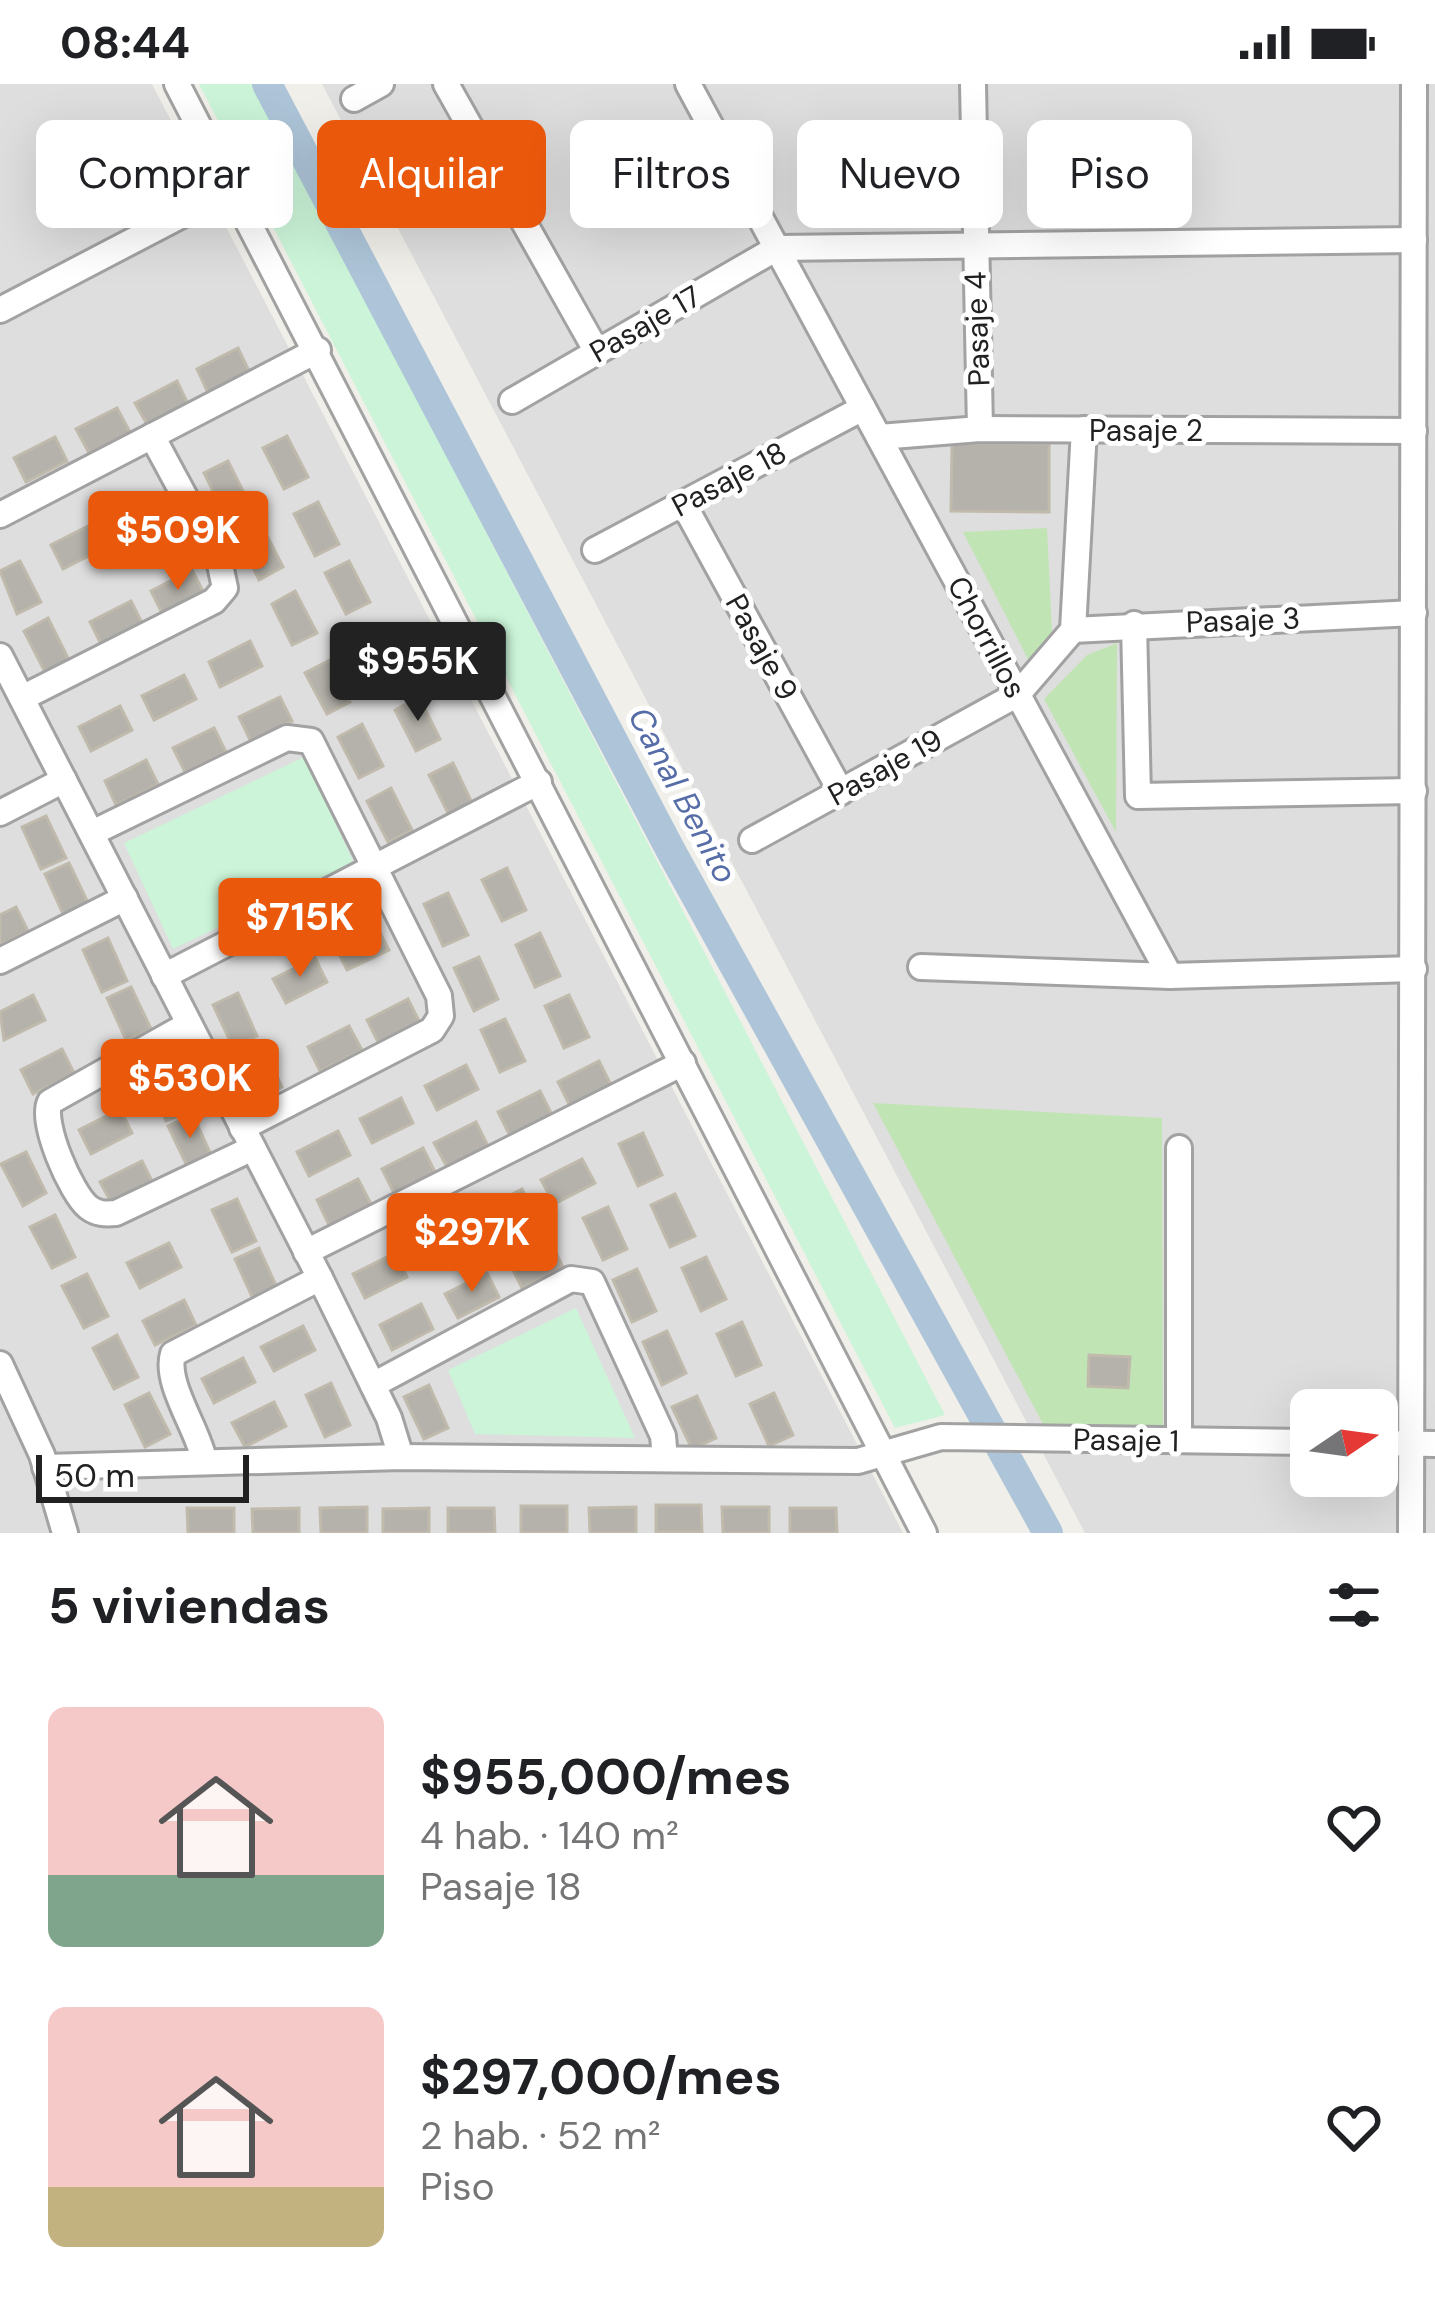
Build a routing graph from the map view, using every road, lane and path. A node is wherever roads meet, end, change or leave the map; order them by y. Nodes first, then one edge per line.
1 (177, 84) edge
2 (381, 84) edge
3 (446, 84) edge
4 (688, 84) edge
5 (973, 84) edge
6 (1414, 84) edge
7 (354, 99) dead end
8 (196, 120) edge
9 (1424, 212) edge
10 (156, 228) edge
11 (253, 228) edge
12 (1414, 240) junction
13 (974, 242) junction
14 (777, 248) junction
15 (0, 310) edge
16 (318, 350) junction
17 (597, 352) junction
18 (1425, 398) edge
19 (512, 400) dead end
20 (863, 408) junction
21 (980, 429) junction
22 (1084, 429) junction
23 (1414, 431) junction
24 (152, 436) junction
25 (879, 437) junction
26 (683, 503) junction
27 (0, 515) edge
28 (595, 550) dead end
29 (1424, 571) edge
30 (1414, 613) junction
31 (1134, 624) junction
32 (1073, 630) junction
33 (0, 656) edge
34 (1018, 694) junction
35 (22, 698) junction
36 (1424, 747) edge
37 (64, 780) junction
38 (539, 782) junction
39 (1414, 791) junction
40 (841, 792) junction
41 (0, 813) edge
42 (92, 833) junction
43 (752, 840) dead end
44 (374, 867) junction
45 (125, 898) junction
46 (1424, 941) edge
47 (0, 962) edge
48 (921, 967) dead end
49 (1414, 969) junction
50 (164, 976) junction
51 (1170, 976) junction
52 (189, 1024) junction
53 (683, 1063) junction
54 (1424, 1114) edge
55 (248, 1138) junction
56 (1179, 1148) dead end
57 (306, 1252) junction
58 (320, 1278) junction
59 (0, 1364) edge
60 (373, 1385) junction
61 (1179, 1440) junction
62 (1290, 1442) edge
63 (1424, 1444) edge
64 (883, 1454) junction
65 (401, 1457) junction
66 (204, 1460) junction
67 (665, 1460) junction
68 (45, 1467) junction
69 (65, 1533) edge
70 (925, 1533) edge
71 (1412, 1533) edge

1 - 8 street
2 - 7 street
3 - 17 street
4 - 14 street, Chorrillos
5 - 13 street, Pasaje 4
6 - 9 street
9 - 12 street
10 - 15 street
11 - 16 street
12 - 13 street
12 - 18 street
13 - 14 street
13 - 21 street, Pasaje 4
14 - 17 street, Pasaje 17
14 - 20 street, Chorrillos
16 - 24 street
16 - 38 street
17 - 19 street, Pasaje 17
18 - 23 street
20 - 25 street, Chorrillos
20 - 26 street, Pasaje 18
21 - 22 street, Pasaje 2
21 - 25 street, Pasaje 2
22 - 23 street, Pasaje 2
22 - 32 street
23 - 29 street
24 - 27 street
24 - 35 street
25 - 34 street, Chorrillos
26 - 28 street, Pasaje 18
26 - 40 street, Pasaje 9
29 - 30 street
30 - 31 street, Pasaje 3
30 - 36 street
31 - 32 street, Pasaje 3
31 - 39 street
32 - 34 street
33 - 35 street
34 - 40 street, Pasaje 19
34 - 51 street, Chorrillos
35 - 37 street
36 - 39 street
37 - 41 street
37 - 42 street
38 - 44 street
38 - 53 street
39 - 46 street
40 - 43 street, Pasaje 19
42 - 44 street
42 - 45 street
44 - 50 street
44 - 55 street
45 - 47 street
45 - 50 street
46 - 49 street
48 - 51 street
49 - 51 street
49 - 54 street
50 - 52 street
52 - 55 street
52 - 55 street
53 - 57 street
53 - 64 street
54 - 63 street
55 - 57 street
56 - 61 street
57 - 58 street
58 - 60 street
58 - 66 street
59 - 68 street
60 - 65 street
60 - 67 street
61 - 62 street, Pasaje 1
61 - 64 street, Pasaje 1
63 - 71 street
64 - 67 street, Pasaje 1
64 - 70 street
65 - 66 street, Pasaje 1
65 - 67 street, Pasaje 1
66 - 68 street, Pasaje 1
68 - 69 street

